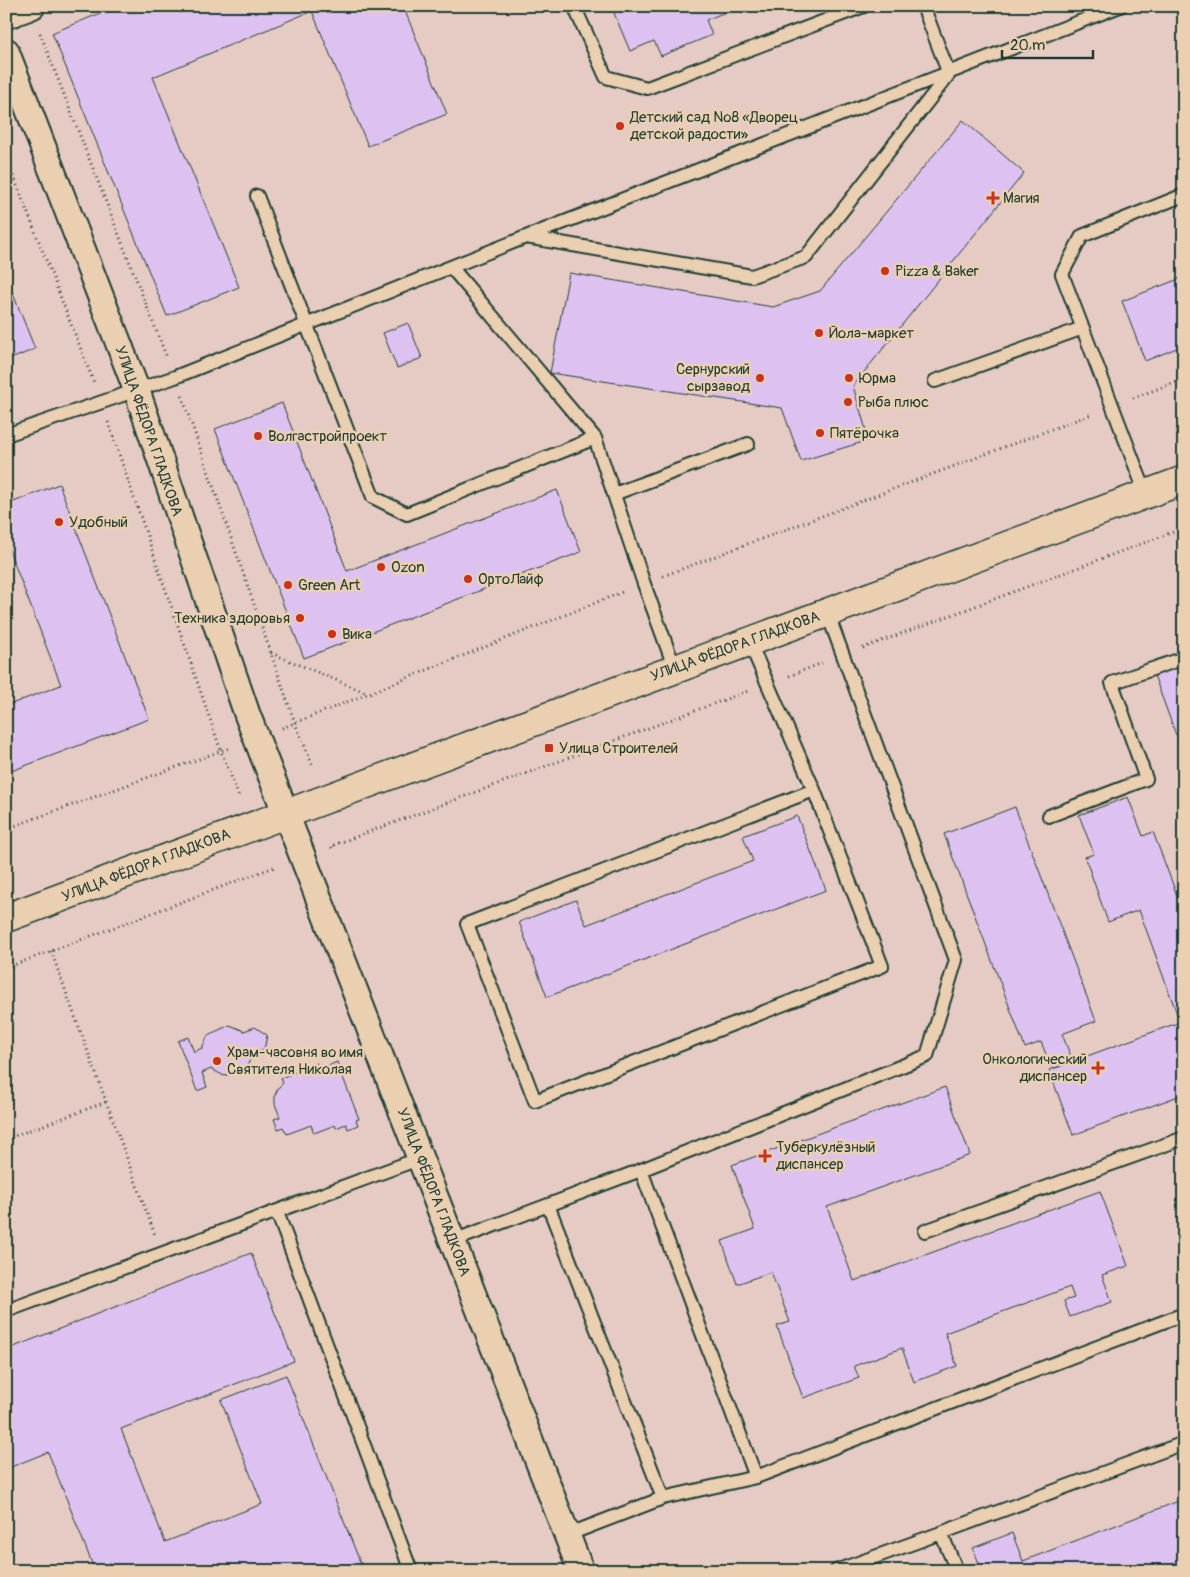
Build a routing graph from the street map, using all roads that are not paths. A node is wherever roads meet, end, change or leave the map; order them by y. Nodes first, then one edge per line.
1 (32, 6) edge
2 (574, 6) edge
3 (864, 6) edge
4 (923, 6) edge
5 (1120, 6) edge
6 (6, 16) edge
7 (6, 51) edge
8 (949, 74) junction
9 (1184, 195) edge
10 (257, 196) dead end
11 (526, 237) junction
12 (451, 267) junction
13 (306, 324) junction
14 (1083, 328) junction
15 (935, 381) dead end
16 (137, 391) junction
17 (6, 435) edge
18 (595, 438) junction
19 (748, 444) dead end
20 (1184, 480) edge
21 (614, 494) junction
22 (1146, 494) junction
23 (827, 612) junction
24 (749, 641) junction
25 (1184, 658) edge
26 (675, 669) junction
27 (814, 790) junction
28 (286, 813) junction
29 (1049, 816) dead end
30 (6, 918) edge
31 (1184, 1138) edge
32 (422, 1158) junction
33 (641, 1170) junction
34 (548, 1205) junction
35 (277, 1212) junction
36 (925, 1231) dead end
37 (453, 1241) junction
38 (6, 1312) edge
39 (1184, 1314) edge
40 (1184, 1443) edge
41 (756, 1476) junction
42 (663, 1498) junction
43 (941, 1533) junction
44 (567, 1535) junction
45 (411, 1571) edge
46 (581, 1571) edge
47 (836, 1571) edge
48 (957, 1571) edge

1 - 6 street
2 - 3 lane
4 - 8 lane
5 - 8 lane
7 - 16 street, УЛИЦА ФЁДОРА ГЛАДКОВА
8 - 11 lane
8 - 11 lane
9 - 14 lane
10 - 13 lane
11 - 12 lane
12 - 13 lane
12 - 18 lane
13 - 16 lane
13 - 18 lane
14 - 15 lane
14 - 22 lane
16 - 17 lane
16 - 28 street, УЛИЦА ФЁДОРА ГЛАДКОВА
18 - 21 lane
19 - 21 lane
20 - 22 street, УЛИЦА ФЁДОРА ГЛАДКОВА
21 - 26 lane
22 - 23 street, УЛИЦА ФЁДОРА ГЛАДКОВА
23 - 24 street, УЛИЦА ФЁДОРА ГЛАДКОВА
23 - 33 lane
24 - 26 street, УЛИЦА ФЁДОРА ГЛАДКОВА
24 - 27 lane
25 - 29 lane
26 - 28 street, УЛИЦА ФЁДОРА ГЛАДКОВА
27 - 27 lane
28 - 30 street, УЛИЦА ФЁДОРА ГЛАДКОВА
28 - 32 street, УЛИЦА ФЁДОРА ГЛАДКОВА
31 - 36 lane
32 - 35 lane
32 - 37 street, УЛИЦА ФЁДОРА ГЛАДКОВА
33 - 34 lane
33 - 41 lane
34 - 37 lane
34 - 42 lane
35 - 38 lane
35 - 45 lane
37 - 44 street, УЛИЦА ФЁДОРА ГЛАДКОВА
39 - 41 lane
40 - 43 lane
41 - 42 lane
42 - 44 lane
43 - 47 lane
43 - 48 lane
44 - 46 street, УЛИЦА ФЁДОРА ГЛАДКОВА

